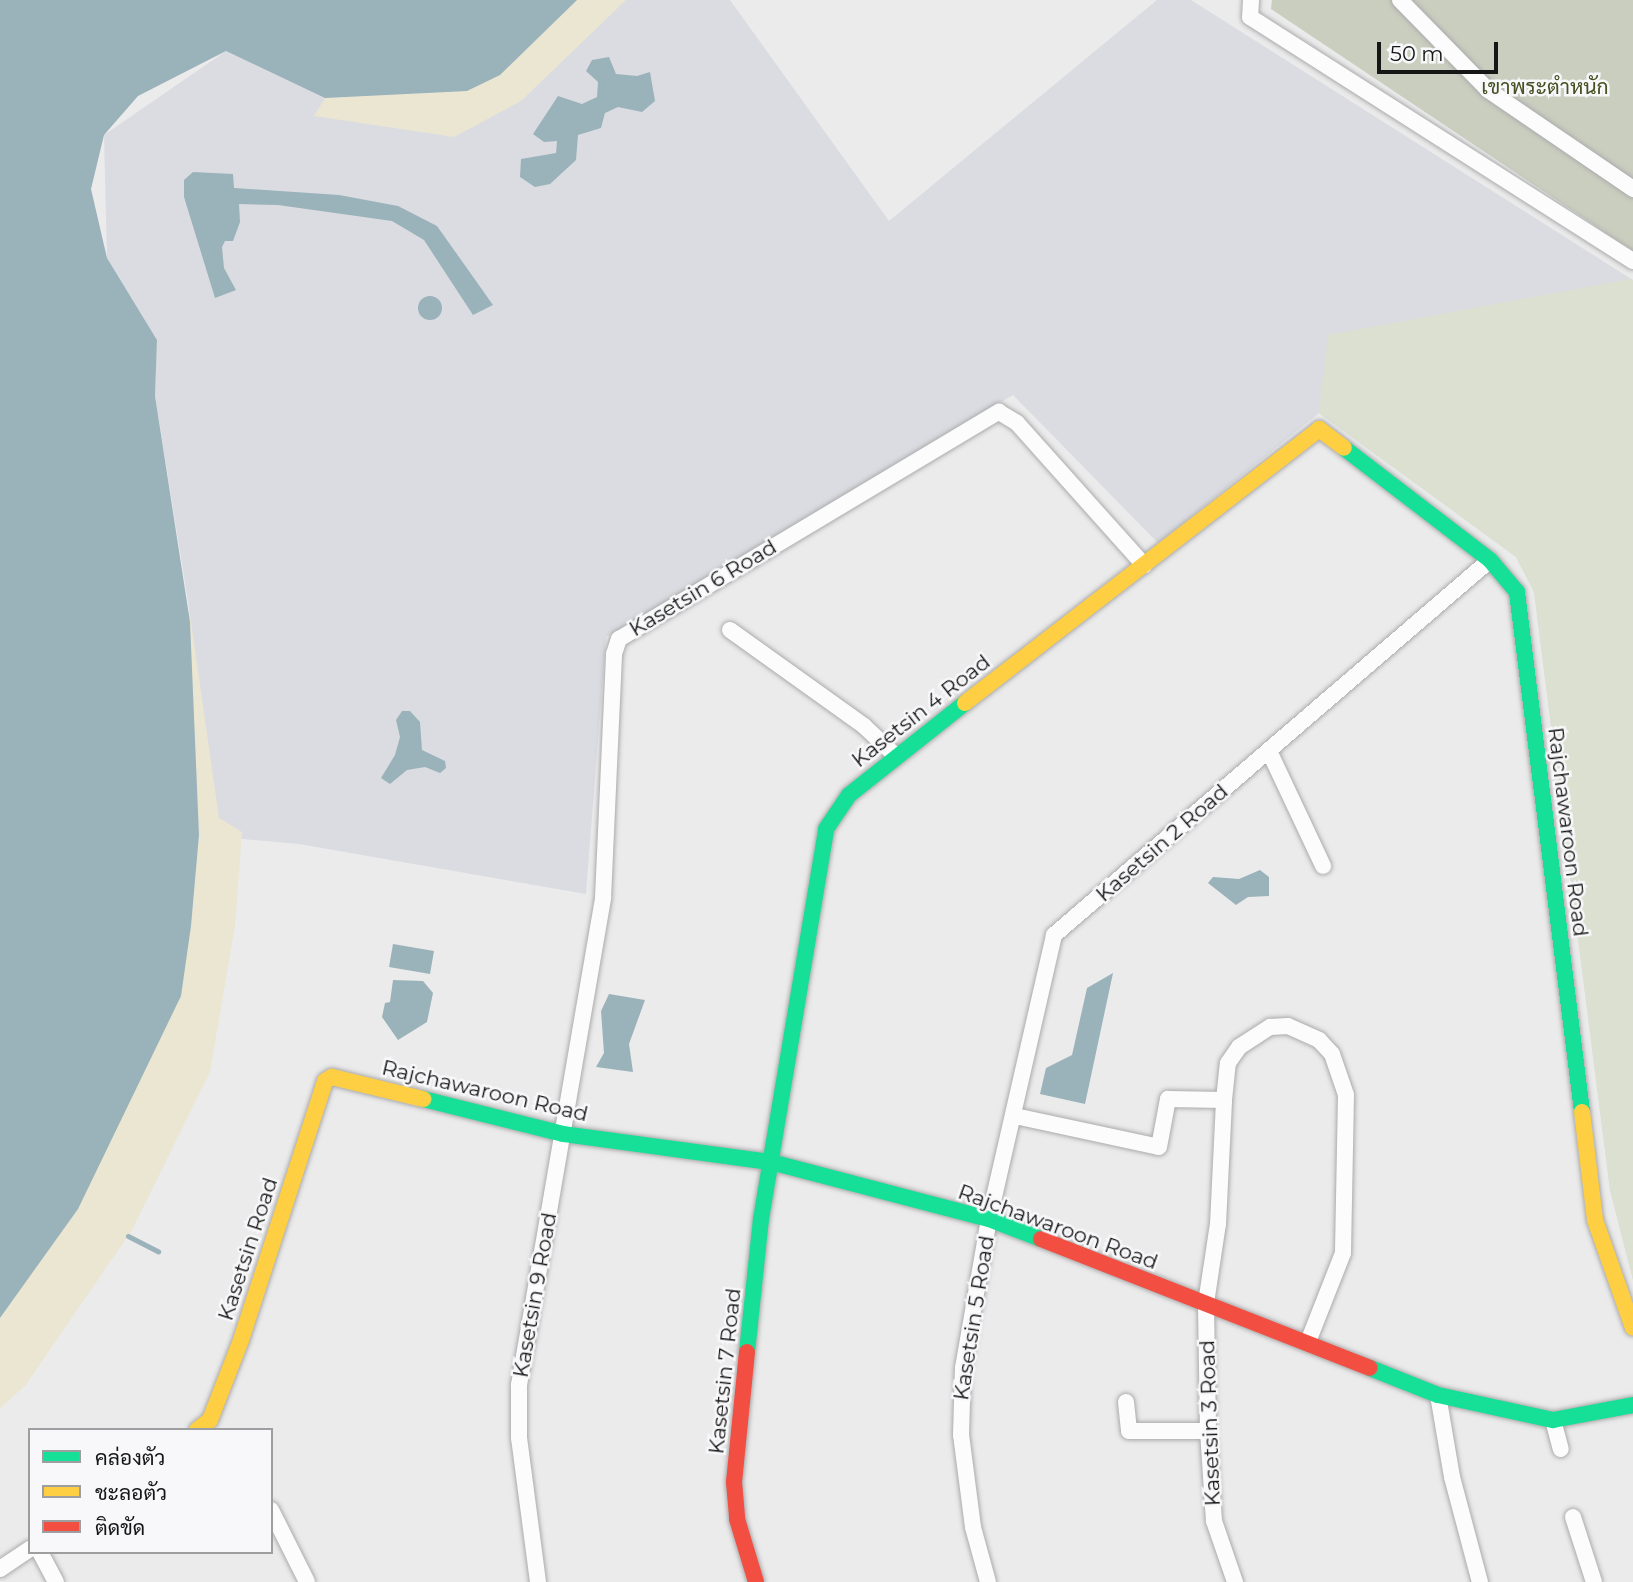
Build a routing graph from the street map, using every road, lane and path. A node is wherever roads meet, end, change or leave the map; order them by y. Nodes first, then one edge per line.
1 (1251, 0) edge
2 (1400, 0) edge
3 (1633, 189) edge
4 (1633, 261) edge
5 (1319, 429) joint
6 (1490, 560) junction
7 (1143, 565) junction
8 (730, 630) dead end
9 (1269, 751) junction
10 (896, 756) junction
11 (1323, 866) dead end
12 (332, 1077) joint
13 (1224, 1100) junction
14 (1015, 1116) junction
15 (563, 1134) junction
16 (771, 1163) junction
17 (989, 1219) junction
18 (1206, 1303) junction
19 (1633, 1328) edge
20 (1308, 1342) junction
21 (1438, 1395) junction
22 (1126, 1402) dead end
23 (1633, 1405) edge
24 (1553, 1420) junction
25 (208, 1427) edge
26 (1208, 1431) junction
27 (1561, 1449) dead end
28 (273, 1514) edge
29 (1573, 1517) dead end
30 (28, 1550) edge
31 (41, 1554) edge
32 (0, 1569) edge
33 (56, 1582) edge
34 (307, 1582) edge
35 (538, 1582) edge
36 (756, 1582) edge
37 (988, 1582) edge
38 (1235, 1582) edge
39 (1480, 1582) edge
40 (1594, 1582) edge

1 - 4 street
2 - 3 street
5 - 6 street, Rajchawaroon Road
5 - 7 street, Kasetsin 4 Road
6 - 9 street, Kasetsin 2 Road
6 - 19 street, Rajchawaroon Road
7 - 10 street, Kasetsin 4 Road
7 - 15 street, Kasetsin 6 Road
8 - 10 street
9 - 11 street
9 - 14 street, Kasetsin 2 Road
10 - 16 street, Kasetsin 4 Road
12 - 15 street, Rajchawaroon Road
12 - 25 street, Kasetsin Road
13 - 14 street
13 - 18 street, Kasetsin 3 Road
13 - 20 street, Kasetsin 3 Road
14 - 17 street, Kasetsin 2 Road
15 - 16 street, Rajchawaroon Road
15 - 35 street, Kasetsin 9 Road
16 - 17 street, Rajchawaroon Road
16 - 36 street, Kasetsin 7 Road
17 - 18 street, Rajchawaroon Road
17 - 37 street, Kasetsin 5 Road
18 - 20 street, Rajchawaroon Road
18 - 26 street, Kasetsin 3 Road
20 - 21 street, Rajchawaroon Road
21 - 24 street, Rajchawaroon Road
21 - 39 street
22 - 26 street
23 - 24 street, Rajchawaroon Road
24 - 27 street
26 - 38 street, Kasetsin 3 Road
28 - 34 street
29 - 40 street
30 - 32 street
31 - 33 street

